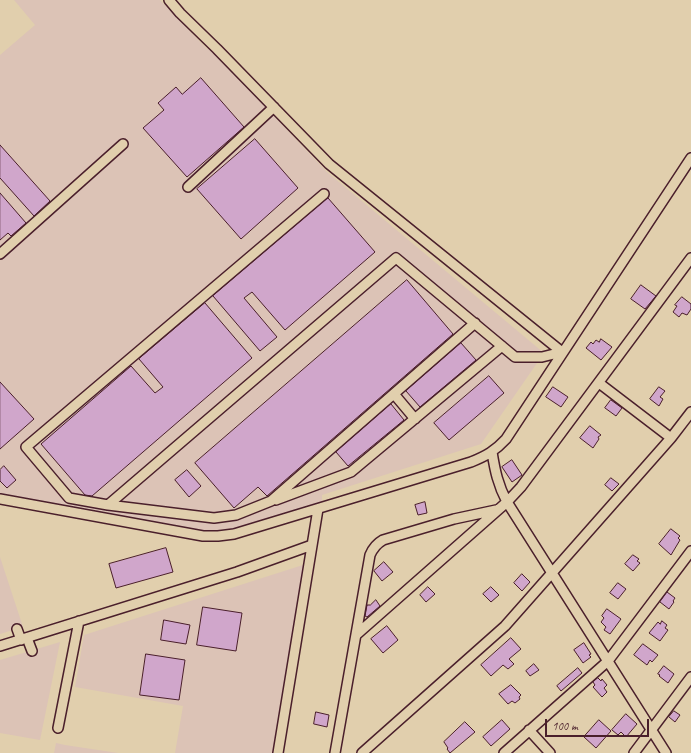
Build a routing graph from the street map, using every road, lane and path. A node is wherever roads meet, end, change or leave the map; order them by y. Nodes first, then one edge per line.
1 (168, 0) edge
2 (274, 107) junction
3 (123, 144) dead end
4 (690, 159) edge
5 (188, 187) dead end
6 (324, 194) dead end
7 (0, 254) edge
8 (691, 258) edge
9 (475, 324) junction
10 (502, 346) junction
11 (562, 352) junction
12 (599, 382) junction
13 (394, 394) junction
14 (691, 412) edge
15 (415, 419) junction
16 (671, 438) junction
17 (492, 452) junction
18 (0, 499) edge
19 (271, 502) junction
20 (507, 502) junction
21 (108, 505) junction
22 (318, 508) junction
23 (498, 510) junction
24 (312, 545) junction
25 (691, 551) edge
26 (552, 574) junction
27 (79, 621) junction
28 (17, 629) dead end
29 (356, 635) junction
30 (24, 639) junction
31 (0, 646) edge
32 (32, 650) dead end
33 (608, 661) junction
34 (691, 677) edge
35 (58, 728) dead end
36 (529, 730) junction
37 (651, 730) junction
38 (278, 753) edge
39 (335, 753) edge
40 (362, 753) edge
41 (504, 753) edge
42 (550, 753) edge
43 (634, 753) edge
44 (666, 753) edge

1 - 2 street
2 - 5 street
2 - 11 street
3 - 7 street
4 - 11 street
6 - 21 street
8 - 12 street
9 - 10 street
9 - 13 street
9 - 21 street
10 - 11 street
10 - 15 street
11 - 17 street
12 - 16 street
12 - 20 street
13 - 15 street
13 - 19 street
14 - 16 street
15 - 19 street
16 - 26 street
17 - 20 street
17 - 22 street
18 - 22 street
19 - 21 street
20 - 23 street
20 - 26 street
22 - 24 street
23 - 29 street
23 - 29 street
24 - 27 street
24 - 38 street
25 - 33 street
26 - 33 street
26 - 40 street
27 - 30 street
27 - 35 street
28 - 30 street
29 - 39 street
30 - 31 street
30 - 32 street
33 - 36 street
33 - 37 street
34 - 37 street
36 - 41 street
36 - 42 street
37 - 43 street
37 - 44 street

